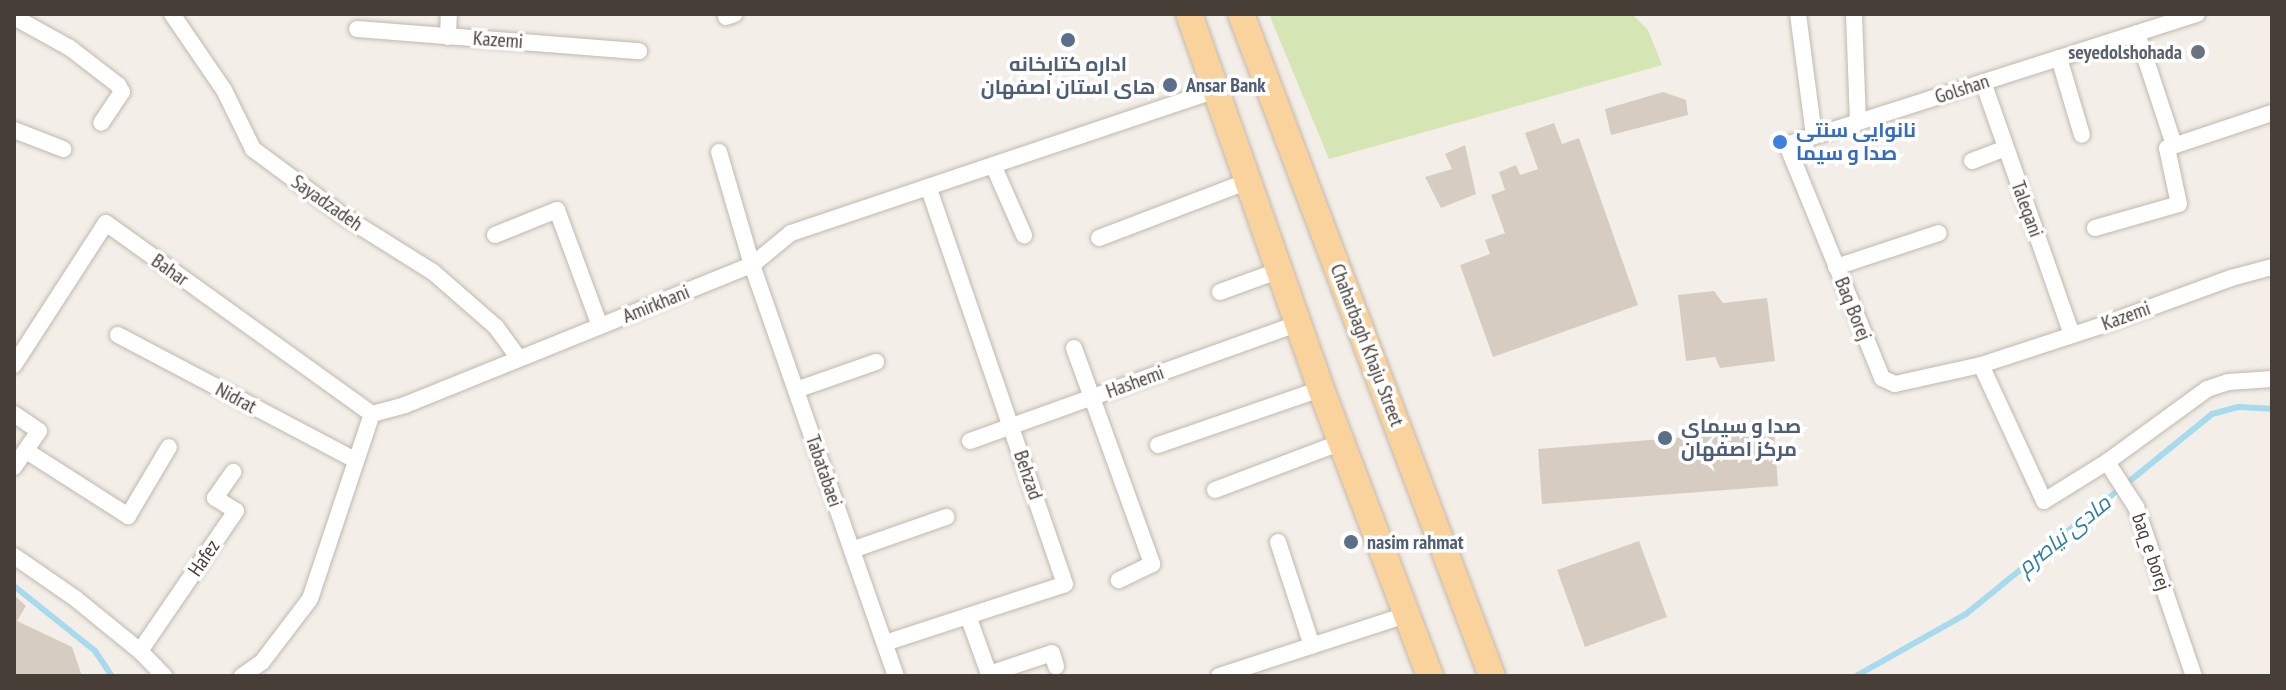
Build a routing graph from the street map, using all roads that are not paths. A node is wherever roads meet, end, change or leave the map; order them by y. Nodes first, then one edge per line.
1 (172, 14) edge
2 (449, 14) edge
3 (1189, 14) edge
4 (1241, 14) edge
5 (1798, 14) edge
6 (1854, 14) edge
7 (2188, 15) edge
8 (14, 17) edge
9 (357, 29) dead end
10 (2137, 33) junction
11 (448, 37) junction
12 (639, 51) dead end
13 (2059, 58) junction
14 (1983, 82) junction
15 (1216, 90) junction
16 (2272, 113) edge
17 (1858, 122) junction
18 (101, 123) dead end
19 (14, 130) edge
20 (2082, 135) dead end
21 (1814, 136) junction
22 (1787, 145) joint
23 (2174, 145) junction
24 (2006, 148) junction
25 (63, 149) dead end
26 (719, 152) dead end
27 (1972, 161) dead end
28 (993, 165) junction
29 (1248, 181) junction
30 (928, 187) junction
31 (2095, 228) dead end
32 (1939, 233) dead end
33 (495, 235) dead end
34 (1024, 235) dead end
35 (1099, 238) dead end
36 (752, 265) junction
37 (1836, 267) junction
38 (2272, 267) edge
39 (1280, 270) junction
40 (1220, 292) dead end
41 (1299, 323) junction
42 (600, 326) junction
43 (118, 335) dead end
44 (2072, 335) junction
45 (1074, 348) dead end
46 (519, 359) junction
47 (876, 362) dead end
48 (14, 365) edge
49 (1981, 365) junction
50 (2272, 379) edge
51 (1321, 389) junction
52 (796, 390) junction
53 (1093, 397) junction
54 (14, 414) edge
55 (372, 414) junction
56 (1011, 427) junction
57 (970, 441) dead end
58 (1342, 442) junction
59 (1158, 445) dead end
60 (169, 447) dead end
61 (28, 452) junction
62 (355, 460) junction
63 (2107, 462) junction
64 (14, 467) edge
65 (233, 472) dead end
66 (1215, 490) dead end
67 (946, 517) dead end
68 (1278, 542) dead end
69 (852, 550) junction
70 (14, 556) edge
71 (1119, 580) dead end
72 (1406, 615) junction
73 (968, 616) junction
74 (885, 643) junction
75 (1312, 646) junction
76 (140, 651) junction
77 (1056, 666) dead end
78 (164, 676) edge
79 (242, 676) edge
80 (896, 676) edge
81 (1219, 676) edge
82 (1430, 676) edge
83 (1492, 676) edge
84 (2194, 676) edge

1 - 46 street, Sayadzadeh
2 - 11 street
3 - 15 main road
4 - 83 main road, Chaharbagh Khaju Street
5 - 21 street
6 - 17 street
7 - 10 street, Golshan
8 - 18 street
9 - 11 street, Kazemi
10 - 13 street, Golshan
10 - 23 street
11 - 12 street, Kazemi
13 - 14 street, Golshan
13 - 20 street
14 - 17 street, Golshan
14 - 24 street, Taleqani
15 - 28 street, Amirkhani
15 - 29 main road
16 - 23 street
17 - 21 street, Golshan
19 - 25 street
21 - 22 street, Golshan
22 - 37 street, Baq Borej
23 - 31 street
24 - 27 street
24 - 44 street, Taleqani
26 - 36 street, Tabatabaei
28 - 30 street, Amirkhani
28 - 34 street
29 - 35 street
29 - 39 main road
30 - 36 street, Amirkhani
30 - 56 street, Behzad
32 - 37 street
33 - 42 street
36 - 42 street, Amirkhani
36 - 52 street, Tabatabaei
37 - 49 street, Baq Borej
38 - 44 street, Kazemi
39 - 40 street
39 - 41 main road
41 - 51 main road
41 - 53 street, Hashemi
42 - 46 street, Amirkhani
43 - 62 street, Nidrat
44 - 49 street, Kazemi
45 - 53 street
46 - 55 street, Amirkhani
47 - 52 street
48 - 55 street, Bahar
49 - 63 street
50 - 63 street
51 - 58 main road
51 - 59 street
52 - 69 street, Tabatabaei
53 - 56 street, Hashemi
53 - 71 street
54 - 61 street
55 - 62 street
56 - 57 street, Hashemi
56 - 73 street, Behzad
58 - 66 street
58 - 72 main road
60 - 61 street
61 - 64 street
62 - 79 street
63 - 84 street, baq_e borej
65 - 76 street, Hafez
67 - 69 street
68 - 75 street
69 - 74 street, Tabatabaei
70 - 76 street
72 - 75 street
72 - 82 main road
73 - 74 street, Behzad
73 - 77 street
74 - 80 street, Tabatabaei
75 - 81 street
76 - 78 street

